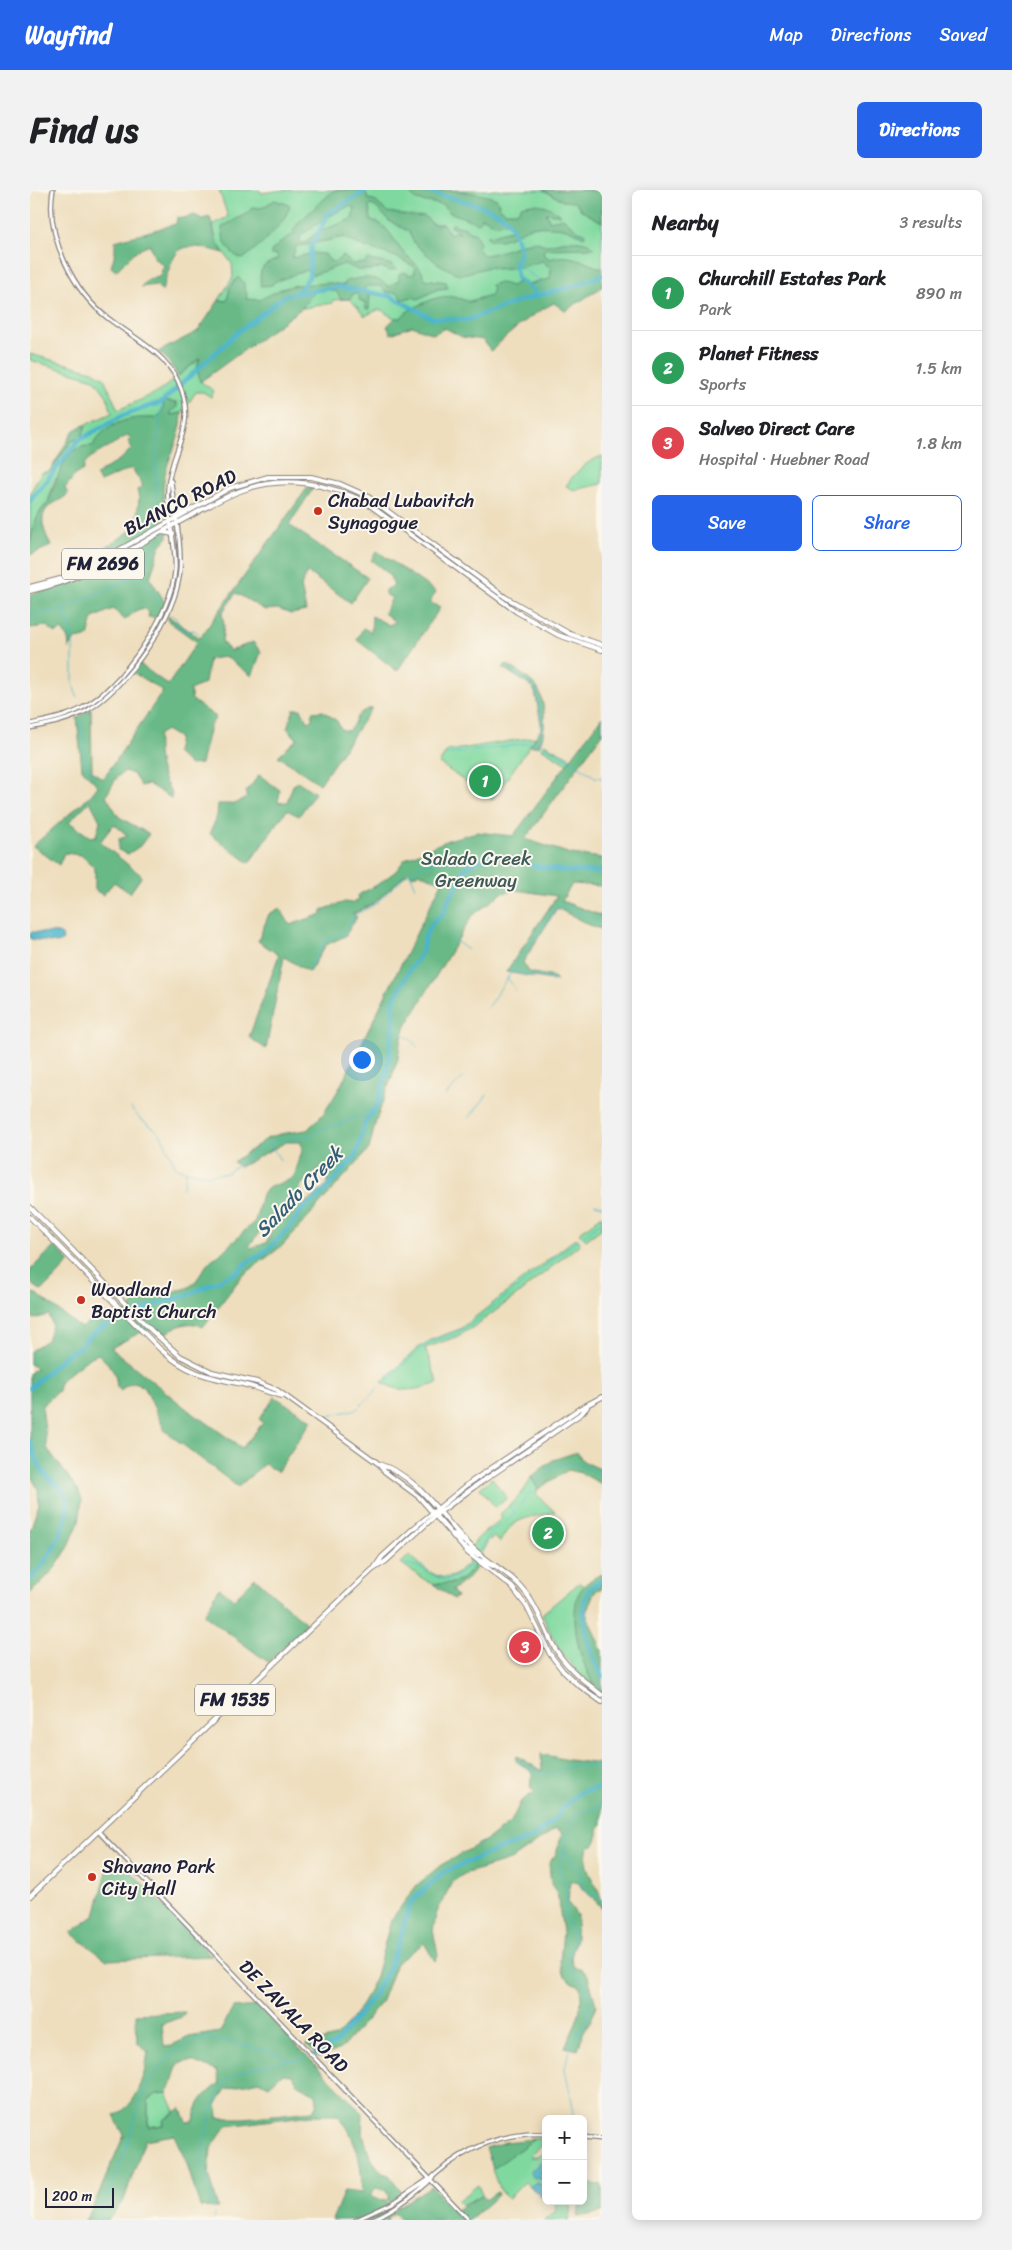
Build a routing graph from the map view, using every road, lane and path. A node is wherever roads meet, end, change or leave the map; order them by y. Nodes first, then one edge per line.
1 (54, 190) edge
2 (170, 478) junction
3 (237, 486) junction
4 (238, 492) junction
5 (365, 496) junction
6 (363, 501) junction
7 (174, 509) junction
8 (184, 513) junction
9 (173, 519) junction
10 (174, 524) junction
11 (160, 532) junction
12 (173, 534) junction
13 (116, 551) junction
14 (119, 556) junction
15 (455, 560) junction
16 (451, 565) junction
17 (483, 581) junction
18 (479, 585) junction
19 (30, 587) edge
20 (30, 591) edge
21 (505, 597) junction
22 (502, 602) junction
23 (570, 634) junction
24 (558, 635) junction
25 (149, 640) junction
26 (602, 645) edge
27 (602, 650) edge
28 (74, 715) junction
29 (30, 724) edge
30 (30, 728) edge
31 (30, 1207) edge
32 (30, 1217) edge
33 (82, 1261) junction
34 (75, 1263) junction
35 (117, 1295) junction
36 (112, 1300) junction
37 (252, 1380) junction
38 (251, 1386) junction
39 (285, 1397) junction
40 (602, 1397) edge
41 (379, 1464) junction
42 (397, 1473) junction
43 (394, 1478) junction
44 (439, 1510) junction
45 (434, 1514) junction
46 (446, 1528) junction
47 (472, 1557) junction
48 (486, 1559) junction
49 (496, 1566) junction
50 (492, 1572) junction
51 (602, 1695) edge
52 (602, 1702) edge
53 (98, 1831) junction
54 (30, 1896) edge
55 (542, 2134) edge
56 (587, 2137) edge
57 (602, 2139) edge
58 (430, 2179) junction
59 (356, 2220) edge
60 (370, 2220) edge
61 (469, 2220) edge

1 - 2 main road
2 - 7 main road
2 - 9 main road
3 - 4 main road
3 - 5 main road, BLANCO ROAD / FM 2696
3 - 8 main road, BLANCO ROAD / FM 2696
4 - 6 main road, BLANCO ROAD / FM 2696
4 - 10 main road, BLANCO ROAD / FM 2696
5 - 6 main road
5 - 15 main road, BLANCO ROAD / FM 2696
6 - 16 main road, BLANCO ROAD / FM 2696
7 - 8 main road
7 - 9 main road
8 - 9 main road, BLANCO ROAD / FM 2696
9 - 10 main road
9 - 13 main road, BLANCO ROAD / FM 2696
10 - 11 main road, BLANCO ROAD / FM 2696
10 - 12 main road
10 - 25 main road
11 - 12 main road
11 - 14 main road, BLANCO ROAD / FM 2696
12 - 25 main road
13 - 14 main road
13 - 19 main road, BLANCO ROAD / FM 2696
14 - 20 main road, BLANCO ROAD / FM 2696
15 - 16 main road
15 - 17 main road, BLANCO ROAD / FM 2696
16 - 18 main road, BLANCO ROAD / FM 2696
17 - 18 main road
17 - 21 main road, BLANCO ROAD / FM 2696
18 - 22 main road, BLANCO ROAD / FM 2696
21 - 22 main road
21 - 23 main road, BLANCO ROAD / FM 2696
22 - 24 main road, BLANCO ROAD / FM 2696
23 - 24 main road
23 - 26 main road, BLANCO ROAD / FM 2696
24 - 27 main road, BLANCO ROAD / FM 2696
25 - 28 main road
28 - 29 main road
28 - 30 main road
31 - 33 main road
32 - 34 main road
33 - 34 main road
33 - 35 main road
34 - 36 main road
35 - 36 main road
35 - 37 main road
36 - 38 main road
37 - 38 main road
37 - 39 main road
38 - 39 main road
39 - 41 main road
40 - 44 main road, FM 1535
41 - 42 main road
41 - 43 main road
42 - 43 main road
42 - 44 main road
43 - 45 main road
44 - 45 main road, FM 1535
44 - 48 main road
45 - 46 main road
45 - 53 main road, FM 1535
46 - 47 main road
46 - 48 main road
47 - 49 main road
47 - 50 main road
48 - 49 main road
49 - 50 main road
49 - 51 main road
50 - 52 main road
53 - 54 main road, FM 1535
53 - 58 main road, DE ZAVALA ROAD
55 - 58 main road
56 - 57 main road
58 - 59 main road
58 - 60 main road
58 - 61 main road, DE ZAVALA ROAD

